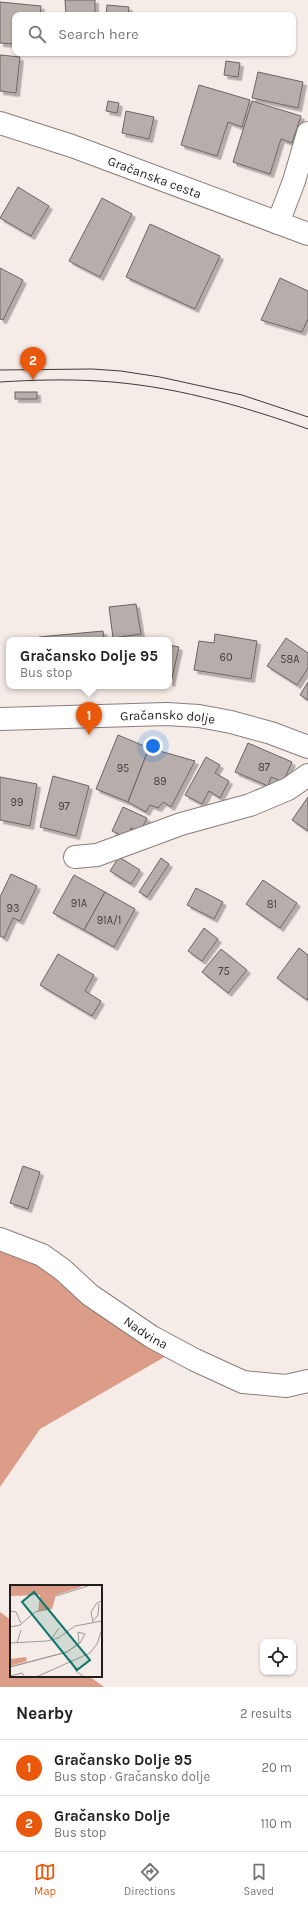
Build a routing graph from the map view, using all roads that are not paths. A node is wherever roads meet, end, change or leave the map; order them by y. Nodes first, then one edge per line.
1 (0, 123) edge
2 (308, 133) edge
3 (278, 224) junction
4 (308, 234) edge
5 (0, 719) edge
6 (308, 747) edge
7 (308, 775) edge
8 (75, 857) dead end
9 (0, 1240) edge
10 (308, 1381) edge

1 - 3 street, Gračanska cesta
2 - 3 street
3 - 4 street, Gračanska cesta
5 - 6 street, Gračansko dolje
7 - 8 street
9 - 10 street, Nadvina

